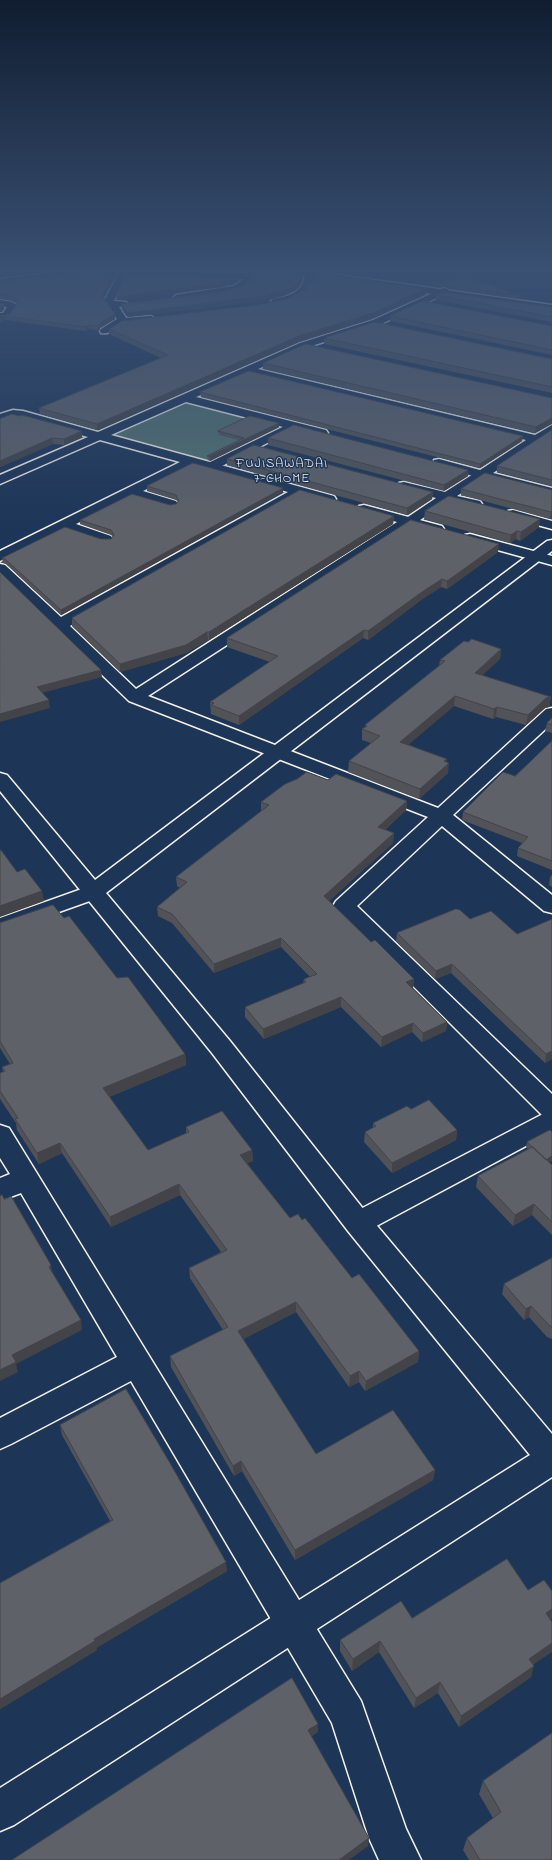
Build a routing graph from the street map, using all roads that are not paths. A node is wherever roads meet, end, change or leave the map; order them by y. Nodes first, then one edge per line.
1 (276, 357) edge
2 (247, 370) junction
3 (184, 398) junction
4 (0, 418) edge
5 (293, 426) junction
6 (552, 429) edge
7 (330, 435) edge
8 (100, 436) junction
9 (537, 438) junction
10 (253, 446) junction
11 (268, 450) edge
12 (429, 460) edge
13 (193, 461) junction
14 (212, 466) junction
15 (482, 474) junction
16 (0, 480) edge
17 (392, 482) edge
18 (299, 491) junction
19 (131, 492) junction
20 (552, 492) edge
21 (446, 497) junction
22 (171, 504) edge
23 (408, 521) junction
24 (64, 525) junction
25 (552, 525) edge
26 (106, 539) edge
27 (552, 544) edge
28 (536, 556) junction
29 (0, 557) edge
30 (552, 561) edge
31 (0, 568) edge
32 (59, 625) junction
33 (135, 697) junction
34 (552, 713) edge
35 (278, 753) junction
36 (0, 779) edge
37 (442, 816) junction
38 (93, 892) junction
39 (552, 906) edge
40 (0, 926) edge
41 (552, 1109) edge
42 (552, 1121) edge
43 (0, 1135) edge
44 (26, 1179) junction
45 (0, 1190) edge
46 (358, 1223) junction
47 (136, 1363) junction
48 (0, 1434) edge
49 (552, 1458) edge
50 (294, 1624) junction
51 (0, 1811) edge
52 (401, 1860) edge

1 - 2 street
2 - 3 street
2 - 9 street
3 - 5 street
3 - 8 street
4 - 8 street
5 - 7 street
5 - 10 street
6 - 9 street
8 - 13 street
8 - 16 street
9 - 15 street
10 - 11 street
10 - 14 street
12 - 15 street
13 - 14 street
13 - 19 street
14 - 18 street
15 - 20 street
15 - 21 street
17 - 21 street
18 - 23 street
18 - 32 street
19 - 22 street
19 - 24 street
21 - 23 street
21 - 25 street
23 - 28 street
23 - 33 street
24 - 26 street
24 - 29 street
27 - 28 street
28 - 30 street
28 - 35 street
31 - 32 street
32 - 33 street
33 - 35 street
34 - 37 street
35 - 37 street
35 - 38 street
36 - 38 street
37 - 39 street
37 - 41 street
38 - 40 street
38 - 46 street
42 - 46 street
43 - 44 street
44 - 45 street
44 - 47 street
46 - 49 street
47 - 48 street
47 - 50 street
49 - 50 street
50 - 51 street
50 - 52 street

